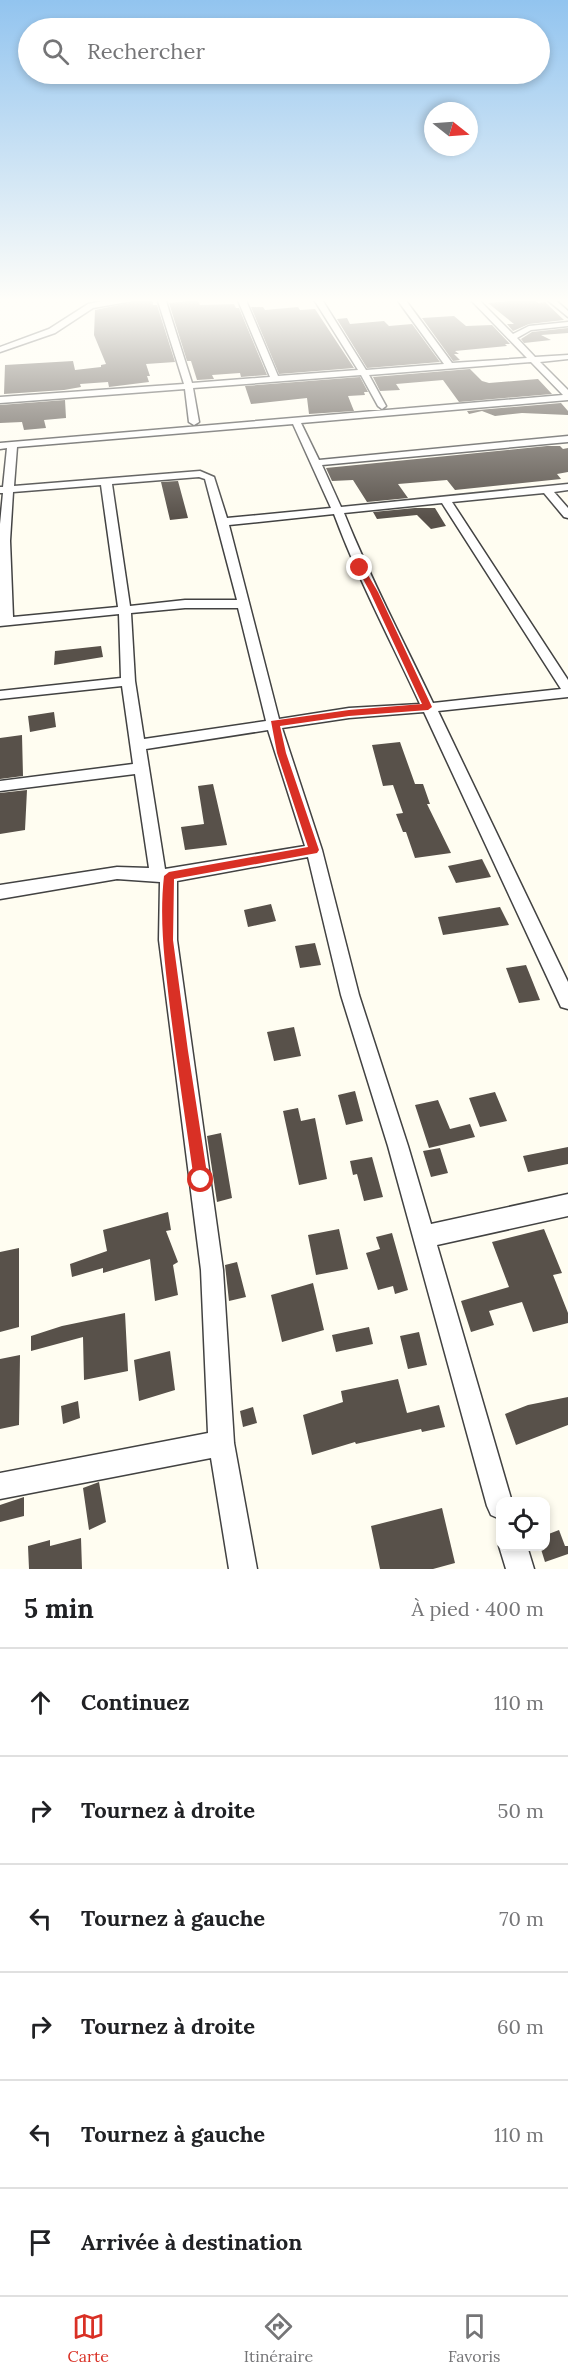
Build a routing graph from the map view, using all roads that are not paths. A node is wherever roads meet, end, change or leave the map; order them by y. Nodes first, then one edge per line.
1 (184, 371) edge
2 (271, 371) edge
3 (384, 371) edge
4 (545, 371) edge
5 (362, 373) junction
6 (275, 380) junction
7 (189, 387) junction
8 (567, 393) edge
9 (0, 400) edge
10 (382, 406) junction
11 (194, 422) junction
12 (296, 422) junction
13 (0, 438) edge
14 (568, 439) edge
15 (6, 446) edge
16 (315, 463) junction
17 (106, 481) junction
18 (568, 487) edge
19 (546, 489) junction
20 (5, 490) edge
21 (445, 500) junction
22 (338, 511) junction
23 (568, 515) edge
24 (223, 522) junction
25 (2, 541) edge
26 (244, 604) junction
27 (125, 610) junction
28 (4, 622) edge
29 (128, 681) junction
30 (568, 692) edge
31 (0, 695) edge
32 (428, 707) junction
33 (274, 723) junction
34 (137, 745) junction
35 (141, 768) junction
36 (0, 786) edge
37 (314, 850) junction
38 (164, 876) junction
39 (0, 892) edge
40 (568, 1001) edge
41 (568, 1204) edge
42 (424, 1237) junction
43 (222, 1443) junction
44 (0, 1486) edge
45 (498, 1497) edge
46 (515, 1551) edge
47 (243, 1569) edge
48 (520, 1569) edge

1 - 7 street
2 - 6 street
3 - 5 street
4 - 8 street
5 - 6 street
5 - 10 street
6 - 7 street
7 - 9 street
7 - 11 street
8 - 10 street
8 - 12 street
10 - 11 street
11 - 13 street
12 - 15 street
12 - 16 street
14 - 16 street
15 - 20 street
16 - 22 street
17 - 20 street
17 - 24 street
17 - 27 street
18 - 19 street
19 - 21 street
19 - 23 street
20 - 25 street
21 - 22 street
21 - 30 street
22 - 24 street
22 - 32 street
24 - 26 street
25 - 28 street
26 - 27 street
26 - 33 street
27 - 28 street
27 - 29 street
29 - 31 street
29 - 34 street
30 - 32 street
32 - 33 street
32 - 40 street
33 - 34 street
33 - 37 street
34 - 35 street
35 - 36 street
35 - 38 street
37 - 38 street
37 - 42 street
38 - 39 street
38 - 43 street
41 - 42 street
42 - 45 street
43 - 44 street
43 - 47 street
46 - 48 street

